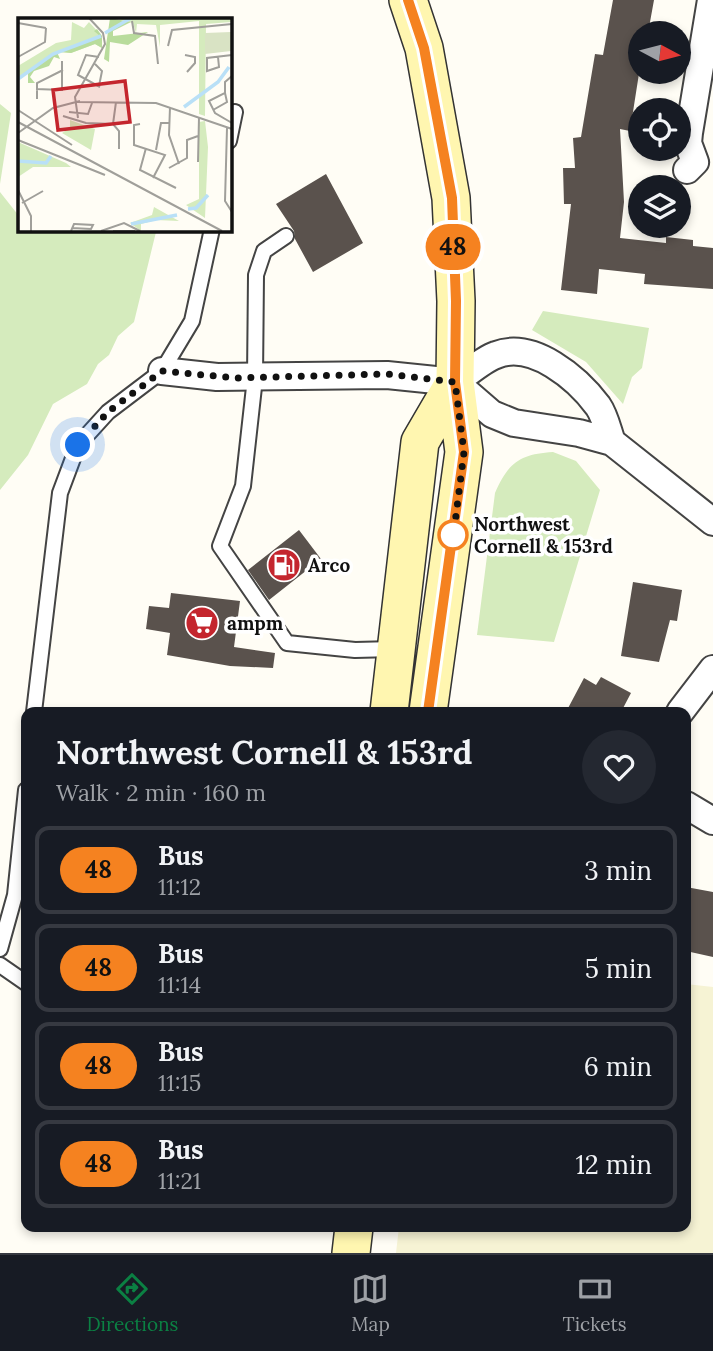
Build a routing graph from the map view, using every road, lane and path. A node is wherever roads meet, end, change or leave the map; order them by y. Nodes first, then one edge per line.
1 (408, 0) edge
2 (711, 0) edge
3 (235, 112) dead end
4 (231, 131) edge
5 (698, 169) edge
6 (212, 231) edge
7 (286, 236) dead end
8 (162, 371) junction
9 (255, 378) junction
10 (455, 382) junction
11 (612, 442) junction
12 (713, 522) edge
13 (396, 649) junction
14 (713, 669) edge
15 (35, 707) edge
16 (390, 707) edge
17 (429, 707) edge
18 (684, 707) edge
19 (691, 808) edge
20 (713, 821) edge
21 (21, 838) edge
22 (0, 949) edge
23 (0, 965) edge
24 (21, 980) edge
25 (353, 1232) edge
26 (351, 1253) edge

1 - 10 main road
2 - 5 street
3 - 4 lane
6 - 8 lane
7 - 9 lane
8 - 9 street
8 - 15 lane
9 - 10 street
9 - 13 lane
10 - 11 street
10 - 11 street
10 - 13 main road
10 - 17 main road
11 - 12 street
13 - 16 main road
14 - 18 street
19 - 20 street
21 - 22 lane
23 - 24 lane
25 - 26 main road

